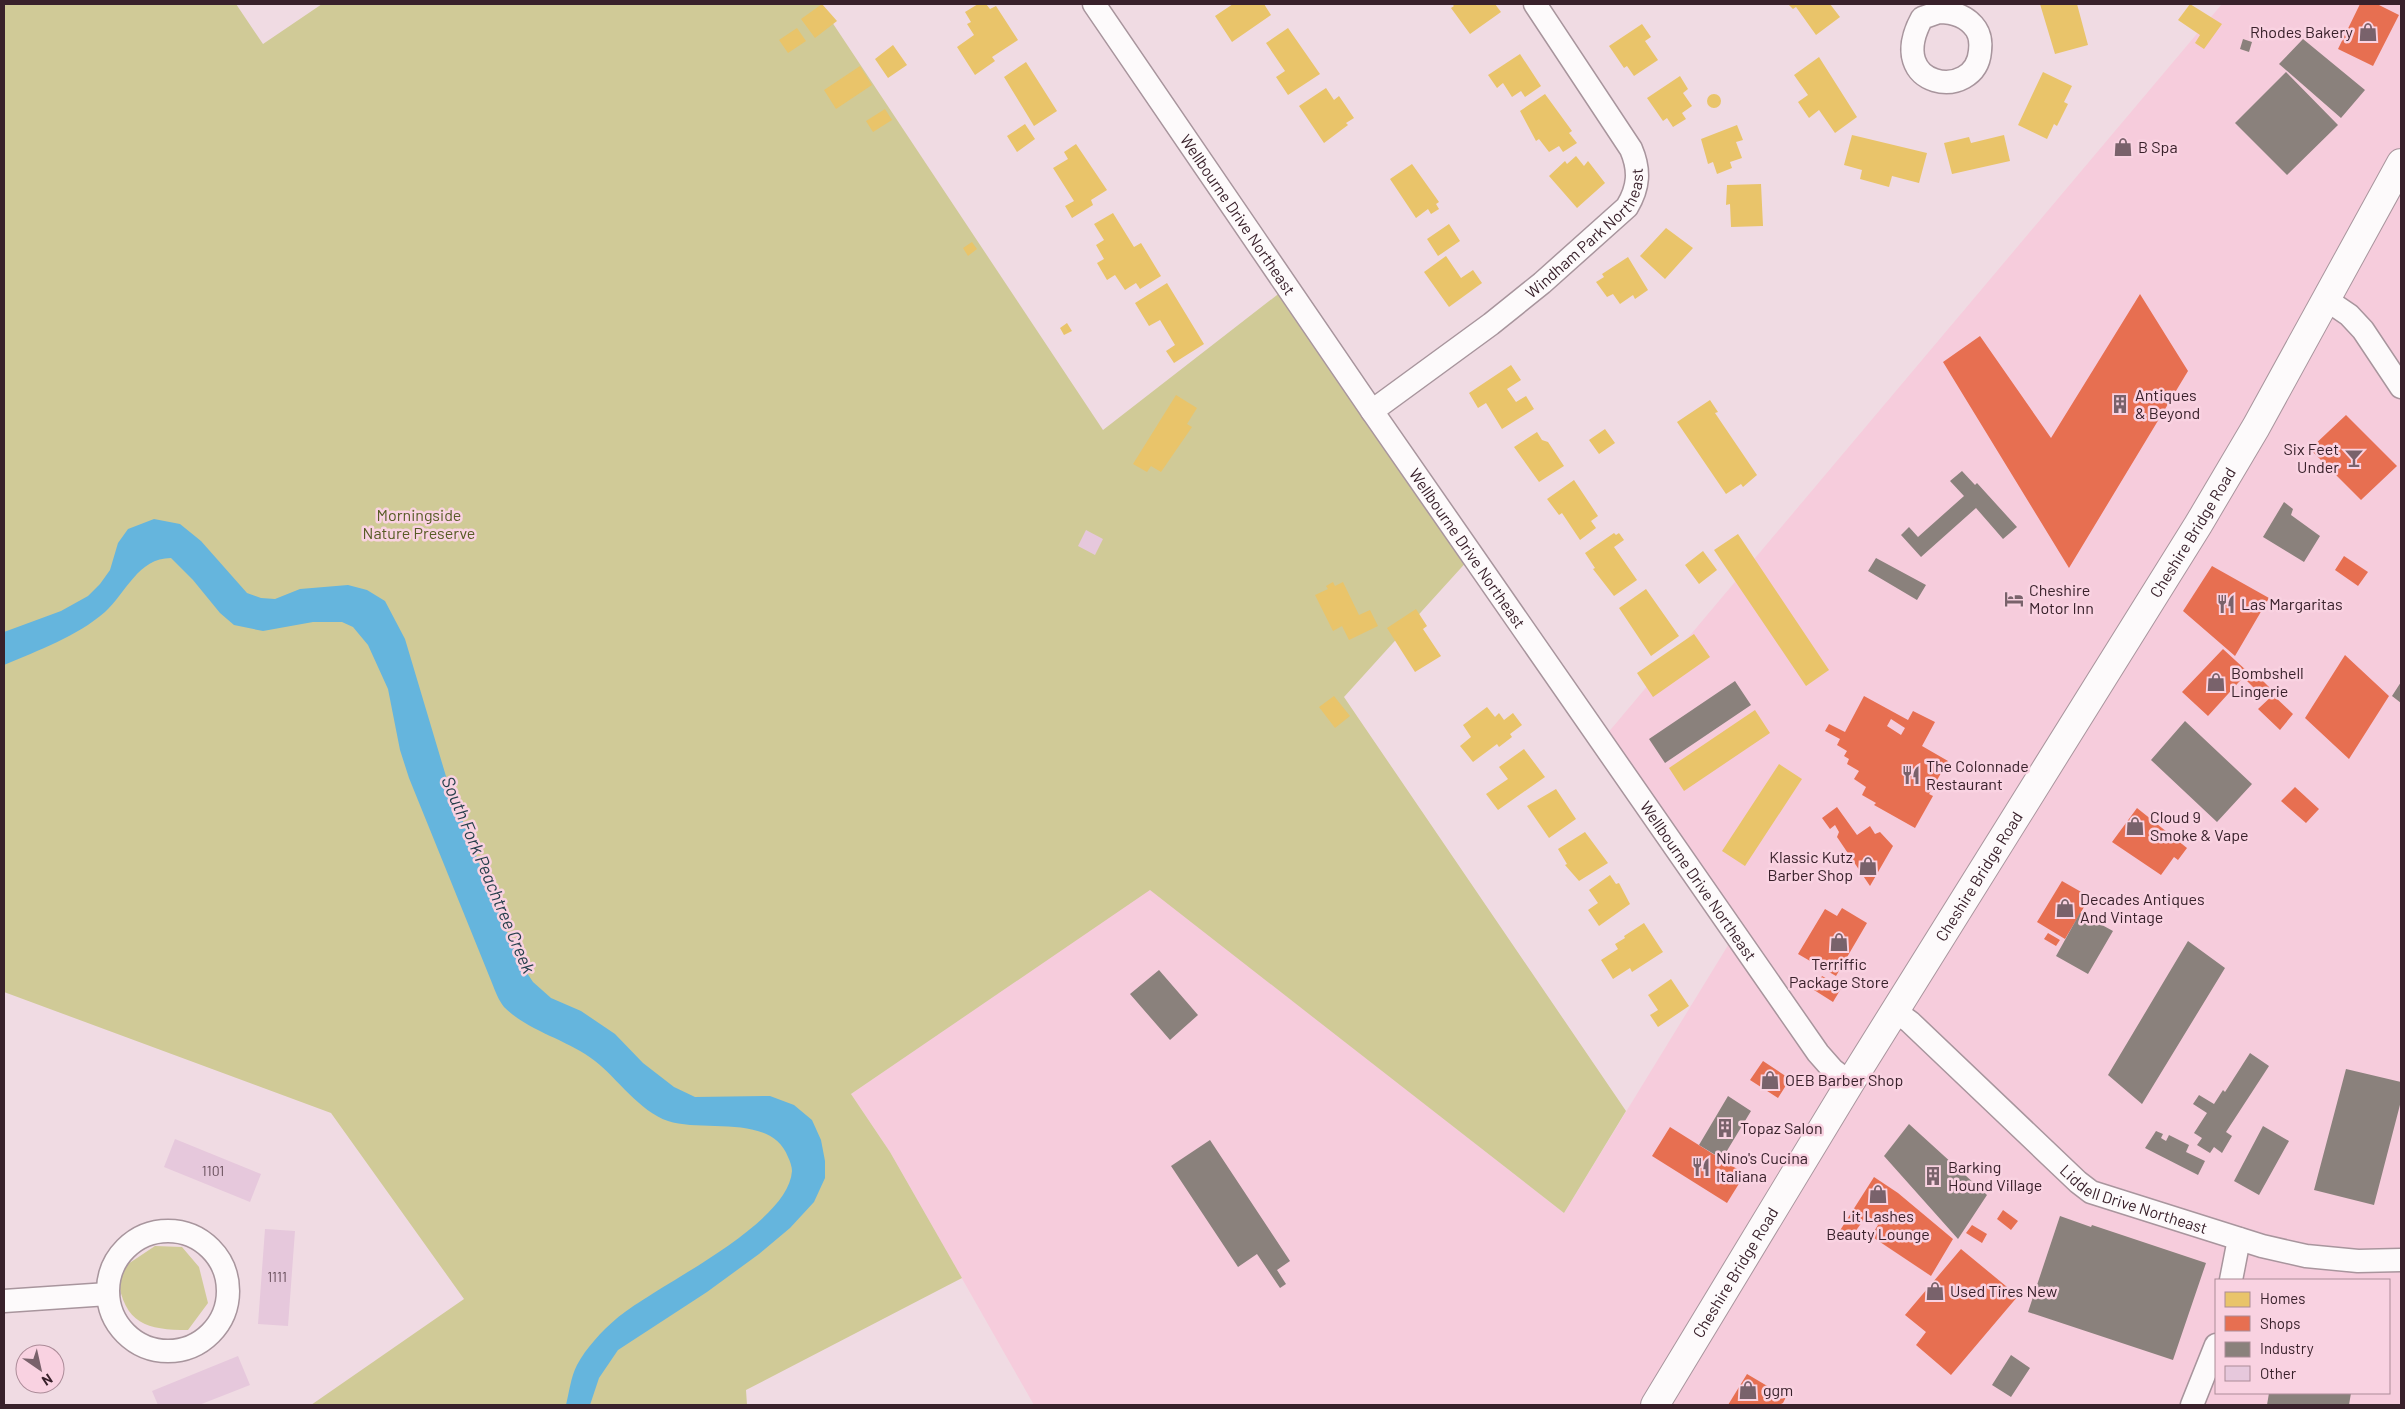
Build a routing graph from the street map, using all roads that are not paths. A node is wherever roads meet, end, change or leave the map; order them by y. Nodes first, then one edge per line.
1 (1094, 4) edge
2 (1535, 4) edge
3 (2401, 163) edge
4 (2327, 300) junction
5 (2401, 387) edge
6 (1372, 411) junction
7 (1895, 1011) junction
8 (1850, 1083) junction
9 (2239, 1239) junction
10 (2401, 1260) edge
11 (2232, 1279) edge
12 (108, 1294) junction
13 (4, 1301) edge
14 (2215, 1348) edge
15 (1655, 1405) edge
16 (2192, 1405) edge

1 - 6 street, Wellbourne Drive Northeast
2 - 6 street, Windham Park Northeast
3 - 4 main road, Cheshire Bridge Road
4 - 5 street
4 - 7 main road, Cheshire Bridge Road
6 - 8 street, Wellbourne Drive Northeast
7 - 8 main road, Cheshire Bridge Road
7 - 9 street, Liddell Drive Northeast
8 - 15 main road, Cheshire Bridge Road
9 - 10 street, Liddell Drive Northeast
9 - 11 street
12 - 12 street
12 - 13 street
14 - 16 street

